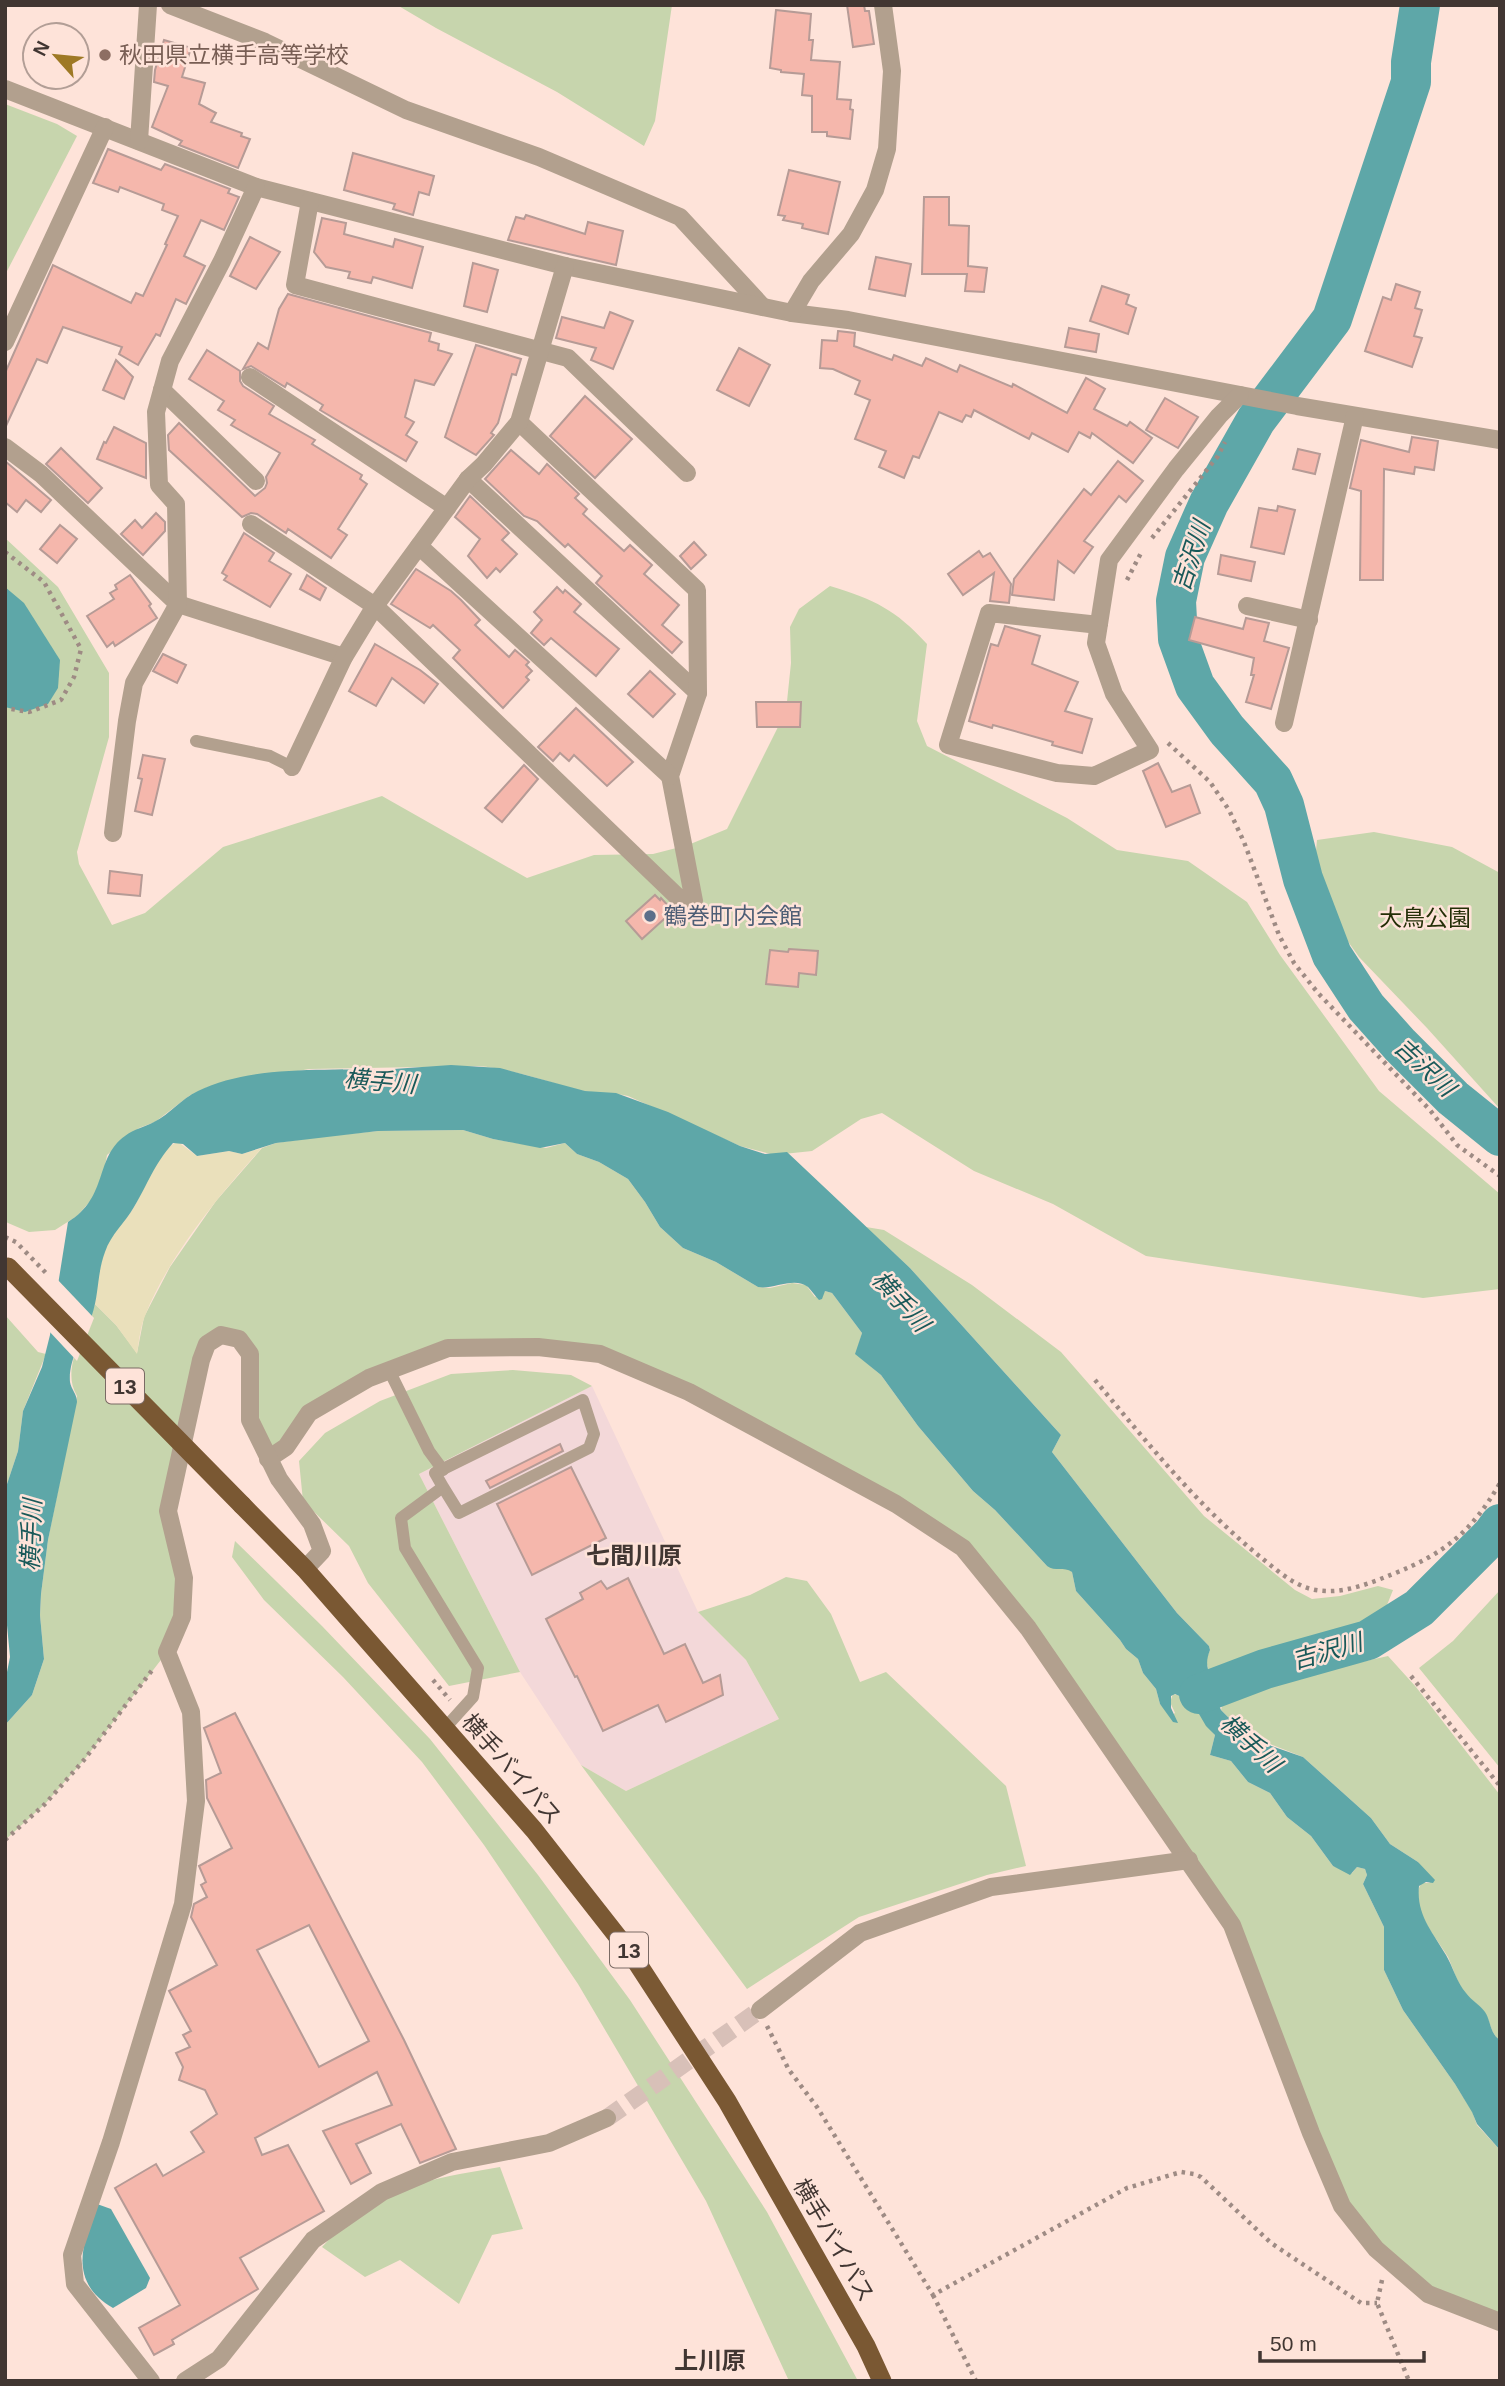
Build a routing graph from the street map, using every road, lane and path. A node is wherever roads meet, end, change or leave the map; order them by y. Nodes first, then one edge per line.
1 (148, 5) edge
2 (170, 5) edge
3 (883, 5) edge
4 (5, 89) edge
5 (105, 127) junction
6 (139, 141) junction
7 (256, 187) junction
8 (310, 201) junction
9 (565, 266) junction
10 (763, 307) junction
11 (792, 313) junction
12 (5, 342) edge
13 (540, 350) junction
14 (250, 377) dead end
15 (162, 390) junction
16 (1240, 395) junction
17 (1355, 416) junction
18 (519, 422) junction
19 (1228, 437) dead end
20 (1500, 440) edge
21 (5, 447) edge
22 (687, 473) dead end
23 (468, 479) junction
24 (256, 481) dead end
25 (447, 509) junction
26 (251, 524) dead end
27 (419, 546) junction
28 (5, 552) edge
29 (1124, 591) dead end
30 (178, 604) junction
31 (375, 606) junction
32 (1247, 606) dead end
33 (1309, 620) junction
34 (1099, 625) junction
35 (344, 657) junction
36 (698, 693) junction
37 (5, 708) edge
38 (1284, 723) dead end
39 (196, 741) dead end
40 (1165, 741) dead end
41 (292, 767) joint
42 (670, 776) junction
43 (113, 834) dead end
44 (1500, 1176) edge
45 (5, 1237) edge
46 (36, 1262) dead end
47 (6, 1266) edge
48 (389, 1370) junction
49 (1095, 1380) dead end
50 (268, 1459) junction
51 (443, 1470) junction
52 (1500, 1483) edge
53 (443, 1487) junction
54 (305, 1569) junction
55 (167, 1652) junction
56 (1412, 1676) dead end
57 (445, 1728) junction
58 (1500, 1786) edge
59 (5, 1840) edge
60 (1189, 1860) junction
61 (760, 2010) joint
62 (607, 2118) tunnel mouth
63 (1387, 2259) junction
64 (933, 2295) junction
65 (1377, 2303) junction
66 (1500, 2322) edge
67 (151, 2381) edge
68 (185, 2381) edge
69 (882, 2381) edge
70 (976, 2381) edge
71 (1409, 2381) edge

1 - 6 street
2 - 10 street
3 - 11 street
4 - 5 street
5 - 6 street
5 - 12 street
6 - 7 street
7 - 8 street
7 - 15 street
8 - 9 street
8 - 13 street
9 - 10 street
9 - 13 street
10 - 11 street
11 - 16 street
13 - 18 street
13 - 22 street
14 - 25 street
15 - 24 street
15 - 30 street
16 - 17 street
16 - 34 street
17 - 20 street
17 - 33 street
18 - 23 street
18 - 36 street
19 - 29 path
21 - 30 street
23 - 25 street
23 - 36 street
25 - 27 street
26 - 31 street
27 - 31 street
27 - 42 street
28 - 37 path
30 - 35 street
30 - 43 street
31 - 35 street
31 - 42 street
32 - 33 street
33 - 38 street
34 - 34 street
35 - 41 street
36 - 42 street
39 - 41 lane
40 - 44 path
45 - 46 path
47 - 54 highway, 横手バイパス / 13, bridge
48 - 50 street
48 - 51 lane
48 - 60 street
49 - 52 path
50 - 54 street
50 - 55 street
51 - 53 lane
51 - 53 lane
53 - 57 lane
54 - 57 highway, 横手バイパス / 13
55 - 59 path
55 - 67 street
56 - 58 path
57 - 69 highway, 横手バイパス / 13
60 - 61 street
60 - 63 street
61 - 64 path
62 - 68 street
63 - 65 path
63 - 66 street
64 - 65 path
64 - 70 path
65 - 71 path

